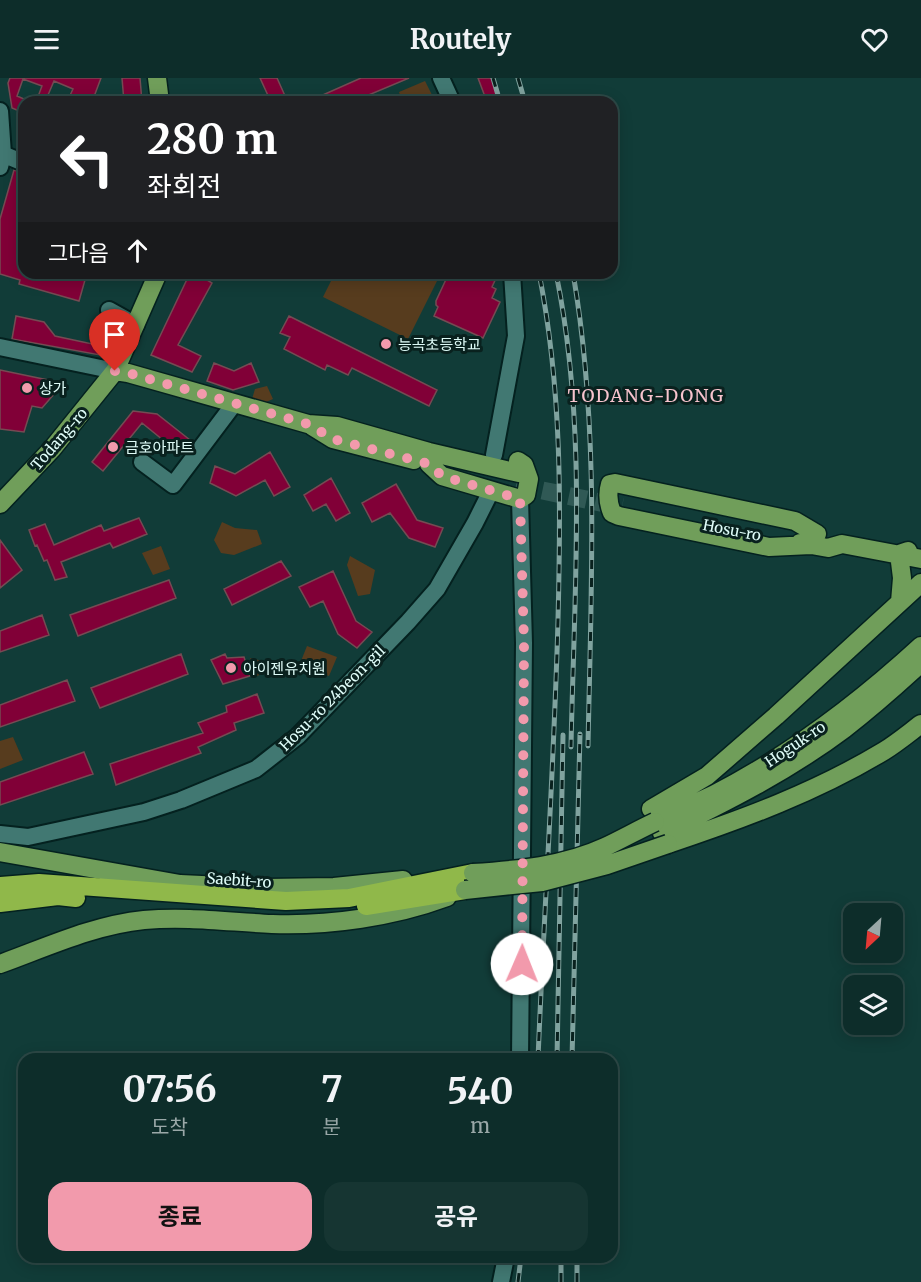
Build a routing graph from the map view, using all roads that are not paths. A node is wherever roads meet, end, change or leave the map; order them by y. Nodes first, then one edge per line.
1 (157, 78) edge
2 (441, 78) edge
3 (159, 96) edge
4 (450, 96) edge
5 (0, 111) edge
6 (1, 158) edge
7 (18, 162) edge
8 (155, 279) edge
9 (512, 279) edge
10 (109, 310) dead end
11 (136, 325) junction
12 (0, 347) edge
13 (115, 371) junction
14 (234, 404) junction
15 (494, 455) junction
16 (429, 458) junction
17 (142, 462) dead end
18 (518, 486) junction
19 (491, 491) junction
20 (623, 502) tunnel mouth
21 (0, 504) edge
22 (814, 539) junction
23 (921, 548) edge
24 (899, 554) junction
25 (921, 559) edge
26 (921, 583) edge
27 (900, 602) junction
28 (921, 646) edge
29 (921, 663) edge
30 (921, 724) edge
31 (659, 827) junction
32 (0, 834) edge
33 (0, 852) edge
34 (473, 873) junction
35 (0, 886) edge
36 (465, 890) junction
37 (0, 903) edge
38 (0, 964) edge
39 (520, 1053) edge
40 (505, 1263) edge
41 (501, 1282) edge

1 - 3 main road
2 - 4 street
5 - 6 street
6 - 7 street
8 - 11 main road, Todang-ro
9 - 15 street
10 - 11 street
11 - 13 main road, Todang-ro
12 - 13 street
13 - 14 main road
13 - 21 main road, Todang-ro
14 - 16 main road
14 - 17 street
15 - 16 main road
15 - 18 main road
16 - 18 main road
16 - 19 main road
18 - 19 main road
18 - 39 street
19 - 32 street, Hosu-ro 24beon-gil
20 - 22 main road, Hosu-ro
22 - 22 main road
22 - 24 main road, Hosu-ro
23 - 24 main road
24 - 25 main road, Hosu-ro
24 - 27 main road
26 - 27 main road
27 - 31 main road
28 - 31 main road, Hoguk-ro
29 - 31 main road, Hoguk-ro
30 - 31 main road
31 - 34 main road, bridge
31 - 36 main road, bridge
33 - 34 main road
34 - 35 highway, Saebit-ro
36 - 37 highway, Saebit-ro
36 - 38 main road
40 - 41 street

